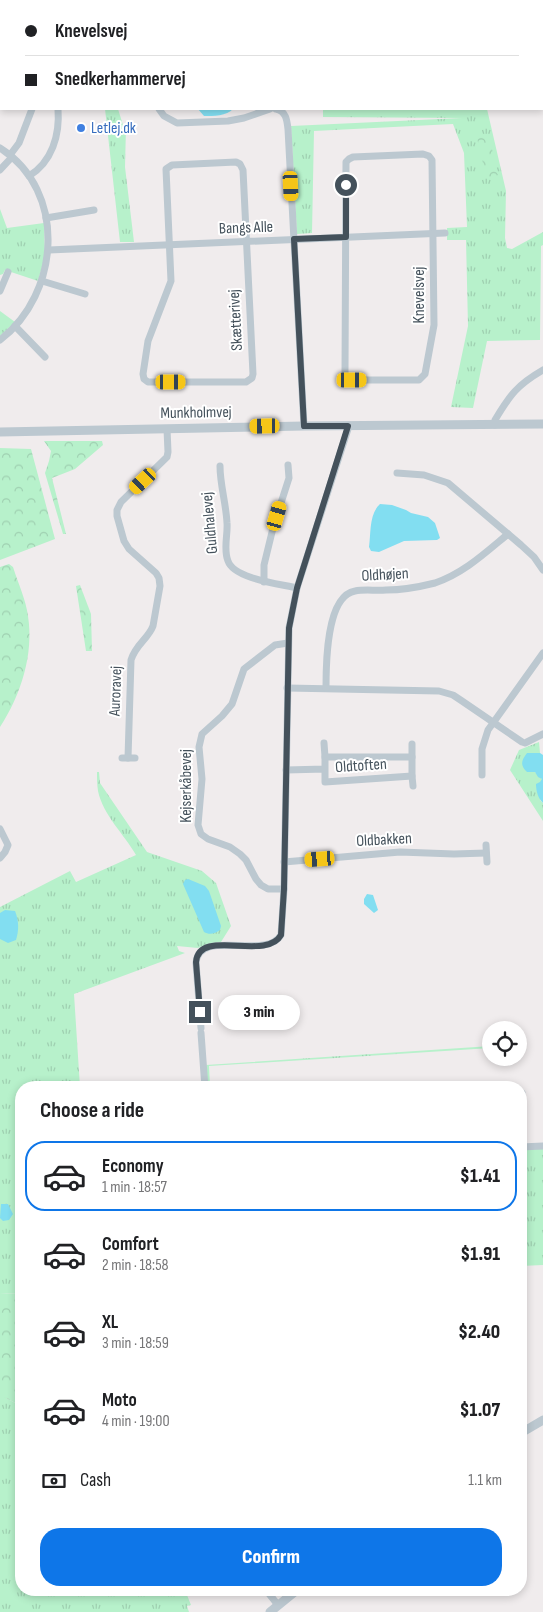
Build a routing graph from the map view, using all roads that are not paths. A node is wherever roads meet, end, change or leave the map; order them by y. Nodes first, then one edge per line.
1 (32, 110) edge
2 (58, 110) edge
3 (160, 110) edge
4 (267, 110) edge
5 (278, 110) edge
6 (0, 148) edge
7 (11, 156) junction
8 (0, 170) edge
9 (29, 176) junction
10 (94, 210) dead end
11 (46, 218) junction
12 (445, 233) dead end
13 (433, 234) junction
14 (346, 237) junction
15 (294, 239) junction
16 (247, 241) junction
17 (169, 245) junction
18 (49, 250) junction
19 (5, 276) edge
20 (42, 281) junction
21 (0, 291) edge
22 (85, 294) dead end
23 (15, 326) junction
24 (0, 340) edge
25 (45, 357) dead end
26 (543, 370) edge
27 (543, 424) edge
28 (495, 425) junction
29 (304, 426) junction
30 (348, 426) junction
31 (167, 429) junction
32 (0, 432) edge
33 (288, 465) dead end
34 (219, 466) dead end
35 (397, 473) dead end
36 (508, 534) junction
37 (543, 570) edge
38 (264, 582) junction
39 (297, 588) junction
40 (288, 643) junction
41 (543, 653) edge
42 (288, 688) junction
43 (326, 688) junction
44 (492, 722) junction
45 (543, 734) edge
46 (324, 743) dead end
47 (412, 744) dead end
48 (324, 757) junction
49 (412, 757) junction
50 (128, 758) dead end
51 (325, 769) junction
52 (286, 770) junction
53 (482, 775) dead end
54 (412, 776) junction
55 (412, 786) dead end
56 (0, 829) edge
57 (0, 858) edge
58 (284, 862) junction
59 (487, 862) dead end
60 (284, 889) junction
61 (205, 1081) edge
62 (543, 1146) edge
63 (527, 1147) edge
64 (543, 1420) edge
65 (527, 1429) edge
66 (271, 1596) edge
67 (289, 1596) edge
68 (278, 1605) junction
69 (270, 1612) edge

1 - 7 street
2 - 9 street
3 - 4 street
5 - 15 street
6 - 7 street
7 - 8 street
7 - 9 street
9 - 11 street
10 - 11 street
11 - 18 street
12 - 13 street, Bangs Alle
13 - 14 street, Bangs Alle
13 - 14 street, Knevelsvej
13 - 14 street, Knevelsvej
14 - 15 street, Bangs Alle
15 - 16 street, Bangs Alle
15 - 29 street
16 - 17 street, Bangs Alle
16 - 17 street, Skætterivej
16 - 17 street, Skætterivej
17 - 18 street, Bangs Alle
18 - 20 street
19 - 21 street
20 - 22 street
20 - 23 street
23 - 24 street
23 - 25 street
26 - 28 street
27 - 28 street, Munkholmvej
28 - 30 street, Munkholmvej
29 - 30 street, Munkholmvej
29 - 31 street, Munkholmvej
30 - 39 street
31 - 32 street, Munkholmvej
31 - 50 street, Auroravej
33 - 38 street
34 - 38 street, Guldhalevej
35 - 36 street
36 - 37 street
36 - 43 street, Oldhøjen
38 - 39 street, Guldhalevej
39 - 40 street
40 - 42 street
40 - 60 street, Kejserkåbevej
41 - 44 street
42 - 43 street
42 - 52 street
43 - 44 street
44 - 45 street
44 - 53 street
46 - 48 street
47 - 49 street
48 - 49 street, Oldtoften
48 - 51 street, Oldtoften
49 - 54 street
51 - 52 street, Oldtoften
51 - 54 street, Oldtoften
52 - 58 street
54 - 55 street
56 - 57 street
58 - 59 street, Oldbakken
58 - 60 street
60 - 61 street
62 - 63 street
64 - 65 street
66 - 68 street
67 - 68 street
68 - 69 street

